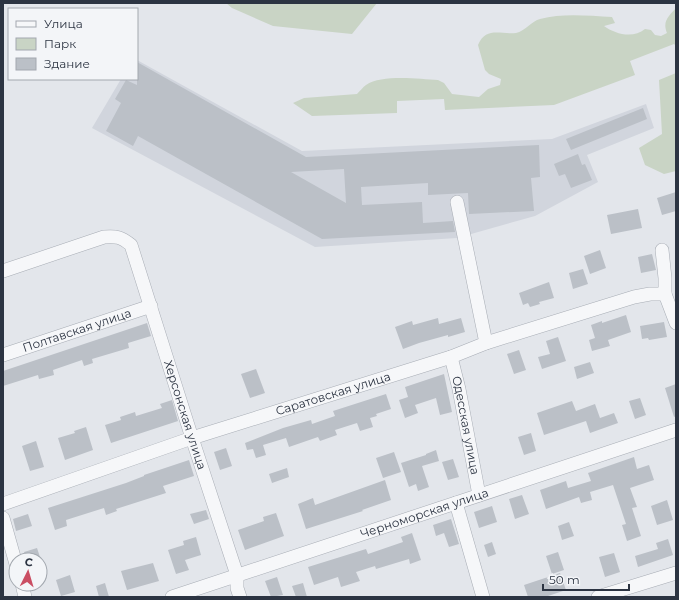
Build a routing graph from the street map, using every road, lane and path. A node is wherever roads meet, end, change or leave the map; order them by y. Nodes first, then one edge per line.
1 (458, 202) dead end
2 (662, 250) dead end
3 (3, 271) edge
4 (665, 294) junction
5 (151, 306) junction
6 (676, 323) edge
7 (486, 343) junction
8 (3, 355) edge
9 (451, 357) junction
10 (676, 430) edge
11 (192, 438) junction
12 (479, 495) junction
13 (456, 503) junction
14 (3, 504) edge
15 (3, 518) edge
16 (13, 552) edge
17 (676, 574) edge
18 (237, 575) junction
19 (172, 597) edge
20 (240, 597) edge
21 (483, 597) edge
22 (598, 597) edge

1 - 7 street
2 - 4 street
3 - 5 street, Херсонская улица
4 - 6 street
4 - 7 street, Саратовская улица
5 - 8 street, Полтавская улица
5 - 11 street, Херсонская улица
7 - 9 street, Саратовская улица
9 - 11 street, Саратовская улица
9 - 12 street, Одесская улица
10 - 12 street, Черноморская улица
11 - 14 street, Саратовская улица
11 - 18 street, Херсонская улица
12 - 13 street, Черноморская улица
13 - 18 street, Черноморская улица
13 - 21 street
15 - 16 street
17 - 22 street
18 - 19 street, Черноморская улица
18 - 20 street, Херсонская улица

